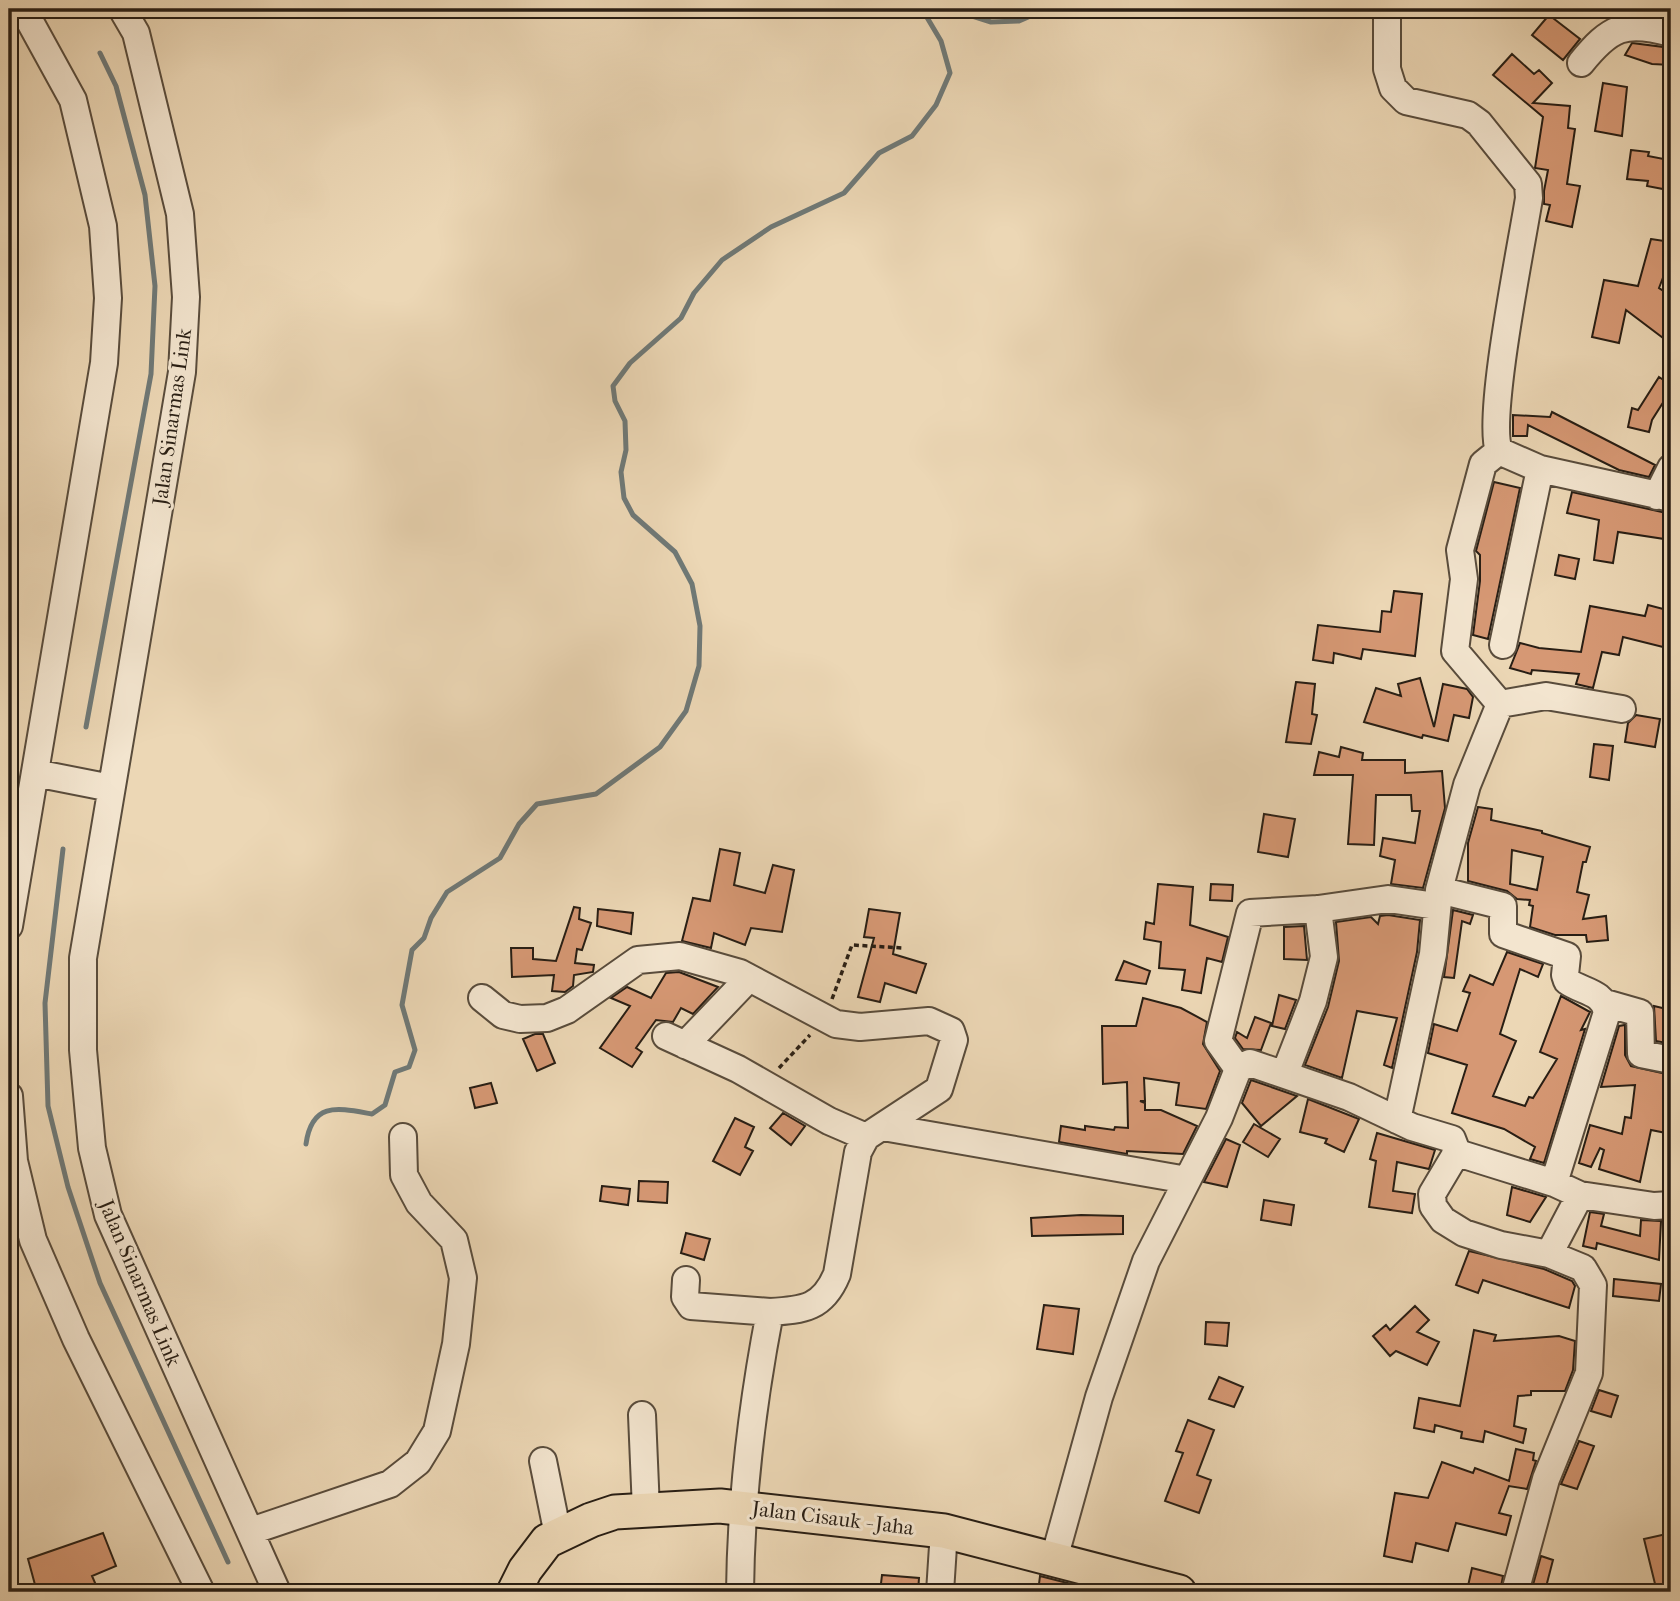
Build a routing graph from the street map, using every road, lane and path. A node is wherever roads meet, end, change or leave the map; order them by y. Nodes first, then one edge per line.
1 (23, 9) edge
2 (122, 9) edge
3 (1387, 9) edge
4 (1671, 33) edge
5 (1581, 64) dead end
6 (1499, 451) junction
7 (1671, 468) edge
8 (1540, 469) junction
9 (1664, 497) edge
10 (1503, 645) dead end
11 (1500, 704) junction
12 (1622, 709) dead end
13 (34, 774) junction
14 (111, 788) junction
15 (1437, 898) junction
16 (1318, 909) junction
17 (9, 926) edge
18 (749, 978) junction
19 (482, 998) dead end
20 (1605, 1003) junction
21 (1671, 1060) edge
22 (1238, 1069) junction
23 (1284, 1073) junction
24 (9, 1096) edge
25 (1397, 1120) junction
26 (874, 1132) junction
27 (403, 1137) dead end
28 (1457, 1152) junction
29 (1187, 1180) junction
30 (1554, 1182) junction
31 (1580, 1195) junction
32 (1671, 1205) edge
33 (1549, 1254) junction
34 (686, 1280) dead end
35 (769, 1312) junction
36 (642, 1415) dead end
37 (543, 1461) dead end
38 (741, 1507) junction
39 (646, 1510) junction
40 (251, 1531) junction
41 (944, 1531) junction
42 (558, 1535) junction
43 (1054, 1559) junction
44 (1109, 1583) edge
45 (201, 1592) edge
46 (277, 1592) edge
47 (514, 1592) edge
48 (740, 1592) edge
49 (940, 1592) edge
50 (1179, 1592) edge
51 (1516, 1592) edge

1 - 13 street
2 - 14 street, Jalan Sinarmas Link
3 - 6 street
4 - 5 street
6 - 8 street
6 - 11 street
7 - 9 street
8 - 9 street
8 - 10 street
11 - 12 street
11 - 15 street
13 - 14 street
13 - 17 street
14 - 40 street, Jalan Sinarmas Link
15 - 16 street
15 - 20 street
15 - 25 street
16 - 22 street
16 - 23 street
18 - 19 street
18 - 26 street
18 - 26 street
20 - 21 street
20 - 30 street
22 - 23 street
22 - 29 street
23 - 25 street
24 - 45 street
25 - 28 street
26 - 29 street
26 - 35 street
27 - 40 street
28 - 30 street
28 - 33 street
29 - 43 street
30 - 31 street
31 - 32 street
31 - 33 street
33 - 51 street
34 - 35 street
35 - 38 street
36 - 39 street
37 - 42 street
38 - 39 main road, Jalan Cisauk - Jaha
38 - 41 main road, Jalan Cisauk - Jaha
38 - 48 street
39 - 42 main road, Jalan Cisauk - Jaha
40 - 46 street, Jalan Sinarmas Link
41 - 43 main road, Jalan Cisauk - Jaha
41 - 49 street
42 - 47 main road, Jalan Cisauk - Jaha
43 - 44 main road, Jalan Cisauk - Jaha
44 - 50 main road, Jalan Cisauk - Jaha

